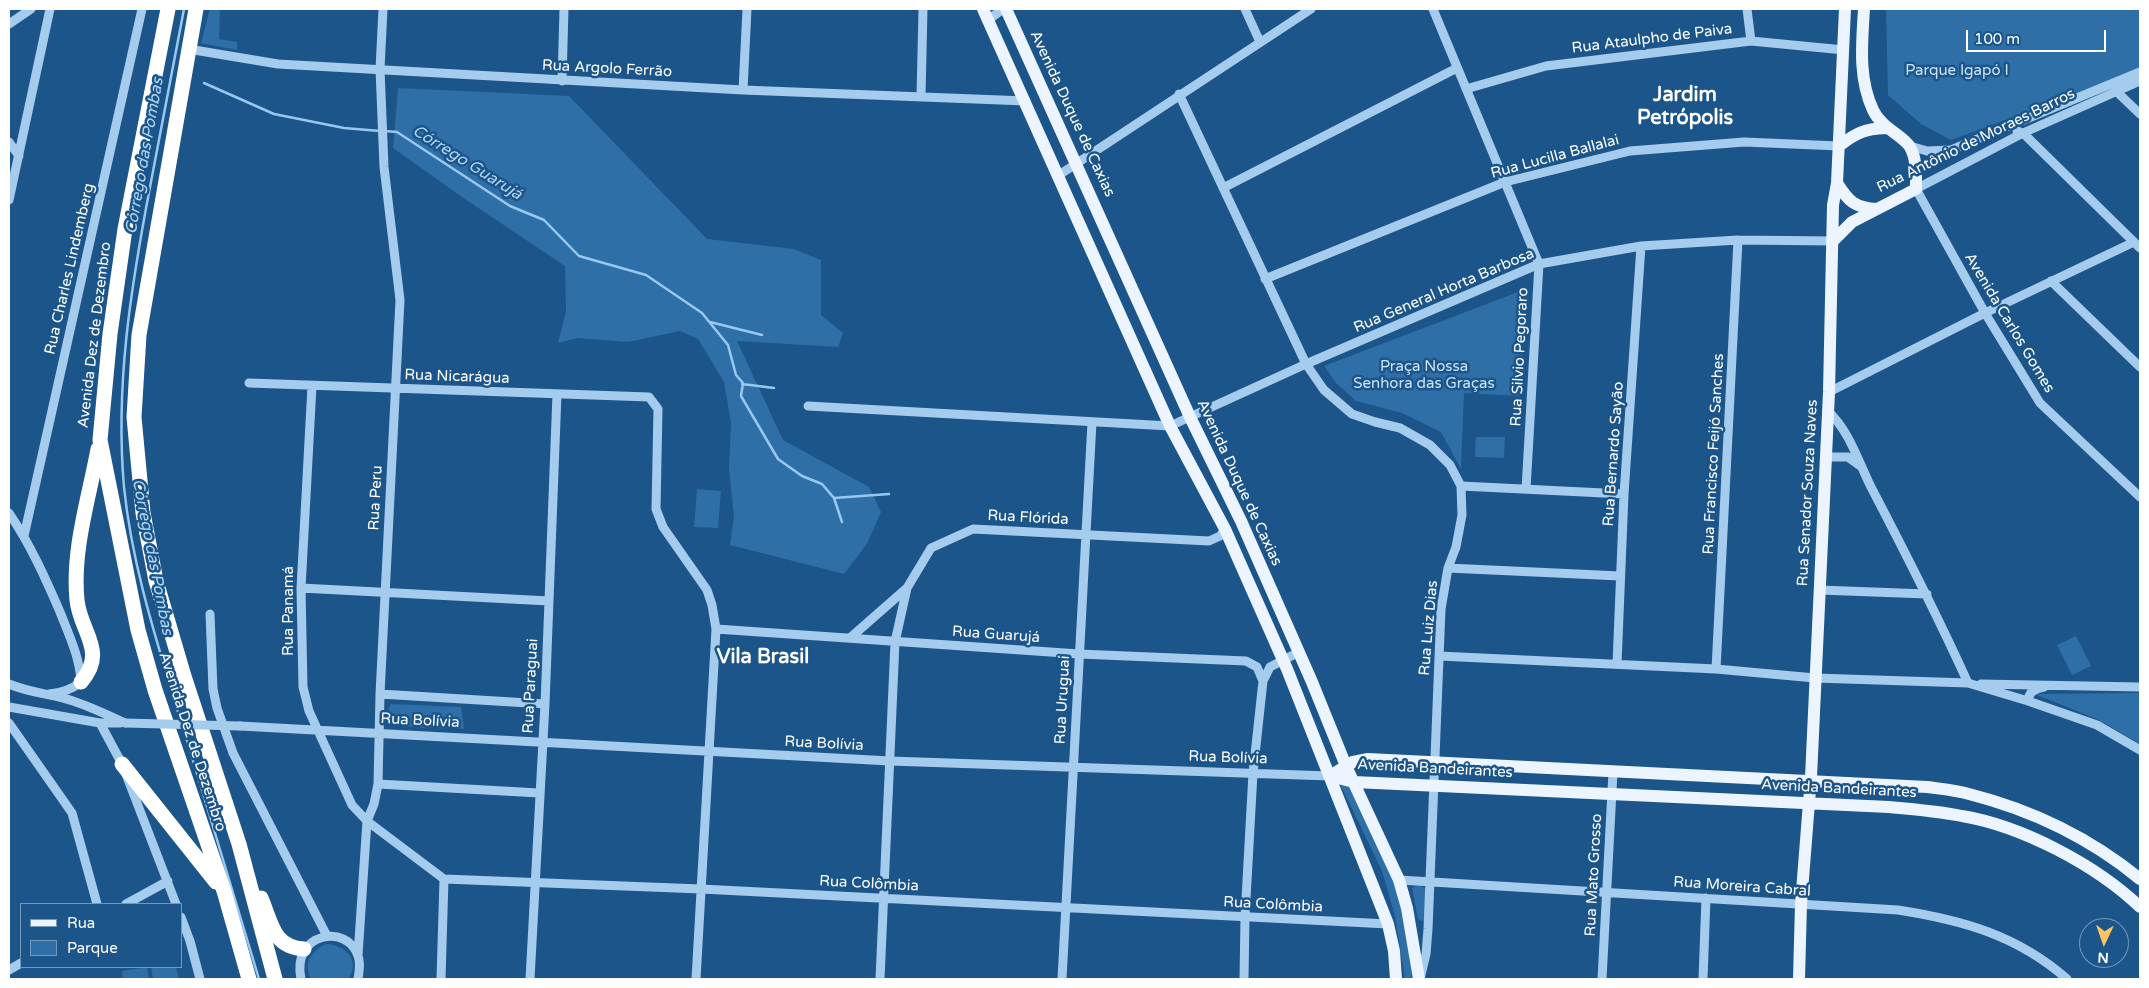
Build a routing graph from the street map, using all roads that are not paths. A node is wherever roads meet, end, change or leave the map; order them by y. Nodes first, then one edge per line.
1 (31, 9) edge
2 (50, 9) edge
3 (142, 9) edge
4 (168, 9) edge
5 (196, 9) edge
6 (383, 9) edge
7 (564, 9) edge
8 (747, 9) edge
9 (923, 9) edge
10 (1004, 9) edge
11 (1245, 9) edge
12 (1311, 9) edge
13 (1432, 9) edge
14 (1747, 9) edge
15 (1845, 9) edge
16 (1864, 9) edge
17 (986, 14) edge
18 (9, 24) edge
19 (1751, 41) junction
20 (1260, 42) junction
21 (188, 49) junction
22 (1844, 50) junction
23 (1004, 52) junction
24 (1457, 68) junction
25 (380, 69) junction
26 (1034, 70) junction
27 (2140, 74) edge
28 (562, 81) junction
29 (2140, 82) edge
30 (743, 90) junction
31 (1466, 90) junction
32 (2116, 91) junction
33 (1179, 94) junction
34 (921, 96) junction
35 (1026, 101) junction
36 (2140, 114) edge
37 (1886, 128) junction
38 (1996, 132) junction
39 (2022, 133) junction
40 (9, 142) edge
41 (1839, 146) junction
42 (1910, 146) junction
43 (19, 156) junction
44 (1076, 162) junction
45 (1059, 175) junction
46 (1505, 182) junction
47 (1837, 183) junction
48 (1223, 188) junction
49 (1916, 188) junction
50 (9, 200) edge
51 (1877, 209) junction
52 (1738, 240) junction
53 (1833, 241) junction
54 (2137, 245) edge
55 (1641, 246) junction
56 (1098, 262) junction
57 (1539, 264) junction
58 (1265, 279) junction
59 (2051, 282) junction
60 (1141, 306) junction
61 (1985, 313) junction
62 (1306, 364) junction
63 (2140, 366) edge
64 (249, 383) dead end
65 (312, 386) junction
66 (396, 388) junction
67 (1829, 392) junction
68 (558, 394) junction
69 (808, 406) dead end
70 (1828, 411) junction
71 (1190, 417) junction
72 (1092, 422) junction
73 (1170, 426) junction
74 (1849, 439) junction
75 (100, 440) junction
76 (1831, 456) junction
77 (1861, 467) junction
78 (1461, 486) junction
79 (1526, 489) junction
80 (1624, 494) junction
81 (2140, 497) edge
82 (9, 513) edge
83 (1241, 521) junction
84 (1246, 534) junction
85 (1086, 535) junction
86 (1228, 535) junction
87 (24, 536) junction
88 (1448, 568) junction
89 (1620, 576) junction
90 (301, 588) junction
91 (907, 588) junction
92 (1819, 590) junction
93 (385, 592) junction
94 (1927, 594) junction
95 (549, 601) junction
96 (210, 614) dead end
97 (716, 629) junction
98 (850, 638) junction
99 (895, 642) junction
100 (1299, 652) junction
101 (1079, 654) junction
102 (1439, 656) junction
103 (1283, 660) junction
104 (1617, 664) junction
105 (1716, 669) junction
106 (1815, 678) junction
107 (1263, 681) junction
108 (81, 682) junction
109 (1968, 683) junction
110 (9, 684) edge
111 (2059, 685) junction
112 (2140, 687) edge
113 (49, 694) junction
114 (380, 694) junction
115 (2028, 701) junction
116 (544, 704) junction
117 (9, 707) edge
118 (100, 723) junction
119 (124, 723) junction
120 (9, 727) edge
121 (316, 729) junction
122 (378, 733) junction
123 (542, 742) junction
124 (2140, 750) edge
125 (709, 752) junction
126 (890, 761) junction
127 (1434, 763) junction
128 (122, 764) junction
129 (1073, 766) junction
130 (1346, 766) junction
131 (1613, 772) junction
132 (1253, 773) junction
133 (1330, 776) junction
134 (1811, 781) junction
135 (1354, 782) junction
136 (378, 784) junction
137 (1890, 784) junction
138 (1433, 786) junction
139 (539, 793) junction
140 (1612, 794) junction
141 (1808, 803) junction
142 (1890, 806) junction
143 (367, 821) junction
144 (239, 844) junction
145 (2112, 856) junction
146 (2100, 876) junction
147 (444, 879) junction
148 (1399, 880) junction
149 (2140, 880) edge
150 (168, 881) junction
151 (1430, 881) junction
152 (534, 883) junction
153 (701, 889) junction
154 (224, 892) junction
155 (1607, 892) junction
156 (884, 898) junction
157 (1706, 898) junction
158 (97, 903) edge
159 (128, 903) edge
160 (176, 903) edge
161 (1801, 904) junction
162 (2140, 907) edge
163 (1066, 908) junction
164 (1245, 917) junction
165 (182, 920) edge
166 (1388, 924) junction
167 (359, 928) junction
168 (327, 936) junction
169 (346, 941) junction
170 (304, 949) junction
171 (358, 955) junction
172 (20, 964) edge
173 (9, 970) edge
174 (200, 979) edge
175 (249, 979) edge
176 (275, 979) edge
177 (301, 979) edge
178 (358, 979) edge
179 (441, 979) edge
180 (530, 979) edge
181 (696, 979) edge
182 (880, 979) edge
183 (1062, 979) edge
184 (1244, 979) edge
185 (1396, 979) edge
186 (1420, 979) edge
187 (1602, 979) edge
188 (1703, 979) edge
189 (1799, 979) edge
190 (2067, 979) edge

1 - 18 street
2 - 43 street
3 - 87 street, Rua Charles Lindemberg
4 - 75 highway, Avenida Dez de Dezembro
5 - 21 highway, Avenida Dez de Dezembro
6 - 25 street, Rua Peru
7 - 28 street
8 - 30 street
9 - 34 street
10 - 17 street
10 - 26 main road, Avenida Duque de Caxias
11 - 20 street
12 - 20 street
13 - 24 street, Rua Silvio Pegoraro
14 - 19 street
15 - 22 main road, Rua Senador Souza Naves
16 - 37 main road
17 - 23 main road
19 - 22 street, Rua Ataulpho de Paiva
19 - 31 street, Rua Ataulpho de Paiva
20 - 33 street
21 - 25 street, Rua Argolo Ferrão
21 - 144 highway, Avenida Dez de Dezembro
22 - 41 main road, Rua Senador Souza Naves
23 - 26 main road
23 - 35 main road
24 - 31 street, Rua Silvio Pegoraro
24 - 48 street
25 - 28 street, Rua Argolo Ferrão
25 - 66 street, Rua Peru
26 - 44 main road, Avenida Duque de Caxias
27 - 32 street
27 - 38 street, Rua Antônio de Moraes Barros
28 - 30 street, Rua Argolo Ferrão
29 - 32 street, Rua Antônio de Moraes Barros
30 - 34 street, Rua Argolo Ferrão
31 - 46 street, Rua Silvio Pegoraro
32 - 36 street
32 - 39 street, Rua Antônio de Moraes Barros
33 - 44 street
33 - 48 street, Rua Luiz Dias
34 - 35 street, Rua Argolo Ferrão
35 - 45 main road
37 - 41 main road
37 - 42 main road
38 - 39 street
38 - 42 street, Rua Antônio de Moraes Barros
39 - 49 street, Rua Antônio de Moraes Barros
39 - 54 street
40 - 43 street
41 - 46 street, Rua Lucilla Ballalai
41 - 47 main road, Rua Senador Souza Naves
42 - 49 main road
43 - 50 street
44 - 45 street
44 - 60 main road, Avenida Duque de Caxias
45 - 56 main road
46 - 57 street, Rua Silvio Pegoraro
46 - 58 street, Rua Lucilla Ballalai
47 - 51 main road
47 - 53 main road, Rua Senador Souza Naves
48 - 58 street, Rua Luiz Dias
49 - 51 main road, Rua Antônio de Moraes Barros
49 - 61 street, Avenida Carlos Gomes
51 - 53 main road, Rua Antônio de Moraes Barros
52 - 53 street, Rua General Horta Barbosa
52 - 55 street, Rua General Horta Barbosa
52 - 105 street, Rua Francisco Feijó Sanches
53 - 67 main road, Rua Senador Souza Naves
54 - 59 street
55 - 57 street, Rua General Horta Barbosa
55 - 80 street, Rua Bernardo Sayão
56 - 60 main road
56 - 73 main road
57 - 62 street, Rua General Horta Barbosa
57 - 79 street, Rua Silvio Pegoraro
58 - 62 street, Rua Luiz Dias
59 - 61 street
59 - 63 street
60 - 71 main road, Avenida Duque de Caxias
61 - 67 street
61 - 81 street, Avenida Carlos Gomes
62 - 71 street, Rua General Horta Barbosa
62 - 78 street, Rua Luiz Dias
64 - 65 street, Rua Nicarágua
65 - 66 street, Rua Nicarágua
65 - 90 street, Rua Panamá
66 - 68 street, Rua Nicarágua
66 - 93 street, Rua Peru
67 - 70 main road, Rua Senador Souza Naves
68 - 95 street, Rua Paraguai
68 - 97 street, Rua Nicarágua
69 - 72 street
70 - 74 street
70 - 76 main road, Rua Senador Souza Naves
71 - 73 street, Rua General Horta Barbosa
71 - 83 main road, Avenida Duque de Caxias
72 - 73 street
72 - 85 street, Rua Uruguai
73 - 86 main road
74 - 76 street
74 - 77 street
75 - 108 highway
75 - 154 highway, Avenida Dez de Dezembro
76 - 77 street
76 - 92 main road, Rua Senador Souza Naves
77 - 94 street
78 - 79 street
78 - 88 street, Rua Luiz Dias
79 - 80 street
80 - 89 street, Rua Bernardo Sayão
82 - 87 street
83 - 84 main road, Avenida Duque de Caxias
83 - 86 main road
84 - 86 main road
84 - 100 main road, Avenida Duque de Caxias
85 - 86 street, Rua Flórida
85 - 91 street, Rua Flórida
85 - 101 street, Rua Uruguai
86 - 103 main road
87 - 108 street
88 - 89 street
88 - 102 street, Rua Luiz Dias
89 - 104 street, Rua Bernardo Sayão
90 - 93 street
90 - 121 street, Rua Panamá
91 - 98 street
91 - 99 street, Rua Flórida
92 - 94 street
92 - 106 main road, Rua Senador Souza Naves
93 - 95 street
93 - 114 street, Rua Peru
94 - 109 street
95 - 116 street, Rua Paraguai
96 - 168 street
97 - 98 street, Rua Guarujá
97 - 125 street
98 - 99 street, Rua Guarujá
99 - 101 street, Rua Guarujá
99 - 126 street, Rua Flórida
100 - 103 street
100 - 130 main road, Avenida Duque de Caxias
101 - 107 street, Rua Guarujá
101 - 129 street, Rua Uruguai
102 - 104 street
102 - 127 street, Rua Luiz Dias
103 - 107 street
103 - 133 main road
104 - 105 street
105 - 106 street
106 - 109 street
106 - 134 main road, Rua Senador Souza Naves
107 - 132 street
108 - 113 street
109 - 111 street
109 - 115 street
110 - 113 street
111 - 112 street
111 - 115 street
113 - 119 street
114 - 116 street
114 - 122 street, Rua Peru
115 - 124 street
116 - 123 street, Rua Paraguai
117 - 118 street, Rua Bolívia
118 - 119 street, Rua Bolívia
118 - 128 street
119 - 121 street, Rua Bolívia, bridge
120 - 158 street
121 - 122 street, Rua Bolívia
121 - 143 street, Rua Panamá
122 - 123 street, Rua Bolívia
122 - 136 street, Rua Peru
123 - 125 street, Rua Bolívia
123 - 139 street, Rua Paraguai
125 - 126 street, Rua Bolívia
125 - 153 street
126 - 129 street, Rua Bolívia
126 - 156 street, Rua Flórida
127 - 130 main road, Avenida Bandeirantes
127 - 131 main road, Avenida Bandeirantes
127 - 138 street, Rua Luiz Dias
128 - 150 street
128 - 154 highway
129 - 132 street, Rua Bolívia
129 - 163 street, Rua Uruguai
130 - 133 main road, Avenida Bandeirantes
130 - 135 main road, Avenida Duque de Caxias
131 - 134 main road, Avenida Bandeirantes
131 - 140 street, Rua Mato Grosso
132 - 133 street, Rua Bolívia
132 - 164 street
133 - 135 main road, Avenida Bandeirantes
133 - 166 main road
134 - 137 main road, Avenida Bandeirantes
134 - 141 main road, Rua Senador Souza Naves
135 - 138 main road, Avenida Bandeirantes
135 - 148 main road, Avenida Duque de Caxias
136 - 139 street
136 - 143 street, Rua Peru
137 - 142 main road
137 - 145 main road, Avenida Bandeirantes
138 - 140 main road, Avenida Bandeirantes
138 - 151 street, Rua Luiz Dias
139 - 152 street, Rua Paraguai
140 - 141 main road, Avenida Bandeirantes
140 - 155 street, Rua Mato Grosso
141 - 142 main road, Avenida Bandeirantes
141 - 161 main road, Rua Senador Souza Naves
142 - 146 main road, Avenida Bandeirantes
143 - 147 street
143 - 167 street, Rua Peru
144 - 170 highway
144 - 176 highway, Avenida Dez de Dezembro
145 - 146 main road
145 - 149 main road, Avenida Bandeirantes
146 - 162 main road, Avenida Bandeirantes
147 - 152 street, Rua Colômbia
147 - 179 street
148 - 151 street, Rua Moreira Cabral
148 - 186 main road, Avenida Duque de Caxias
150 - 159 street
150 - 160 street
151 - 155 street, Rua Moreira Cabral
151 - 186 street, Rua Luiz Dias
152 - 153 street, Rua Colômbia
152 - 180 street, Rua Paraguai
153 - 156 street, Rua Colômbia
153 - 181 street
154 - 175 highway, Avenida Dez de Dezembro
155 - 157 street, Rua Moreira Cabral
155 - 187 street, Rua Mato Grosso
156 - 163 street, Rua Colômbia
156 - 182 street, Rua Flórida
157 - 161 street, Rua Moreira Cabral
157 - 188 street
161 - 189 main road, Rua Senador Souza Naves
161 - 190 street, Rua Moreira Cabral
163 - 164 street, Rua Colômbia
163 - 183 street, Rua Uruguai
164 - 166 street, Rua Colômbia
164 - 184 street
165 - 174 street
166 - 185 main road
167 - 169 street
167 - 171 street, Rua Peru
168 - 169 street
168 - 170 street
169 - 171 street
170 - 177 street
171 - 178 street, Rua Peru
172 - 173 street

